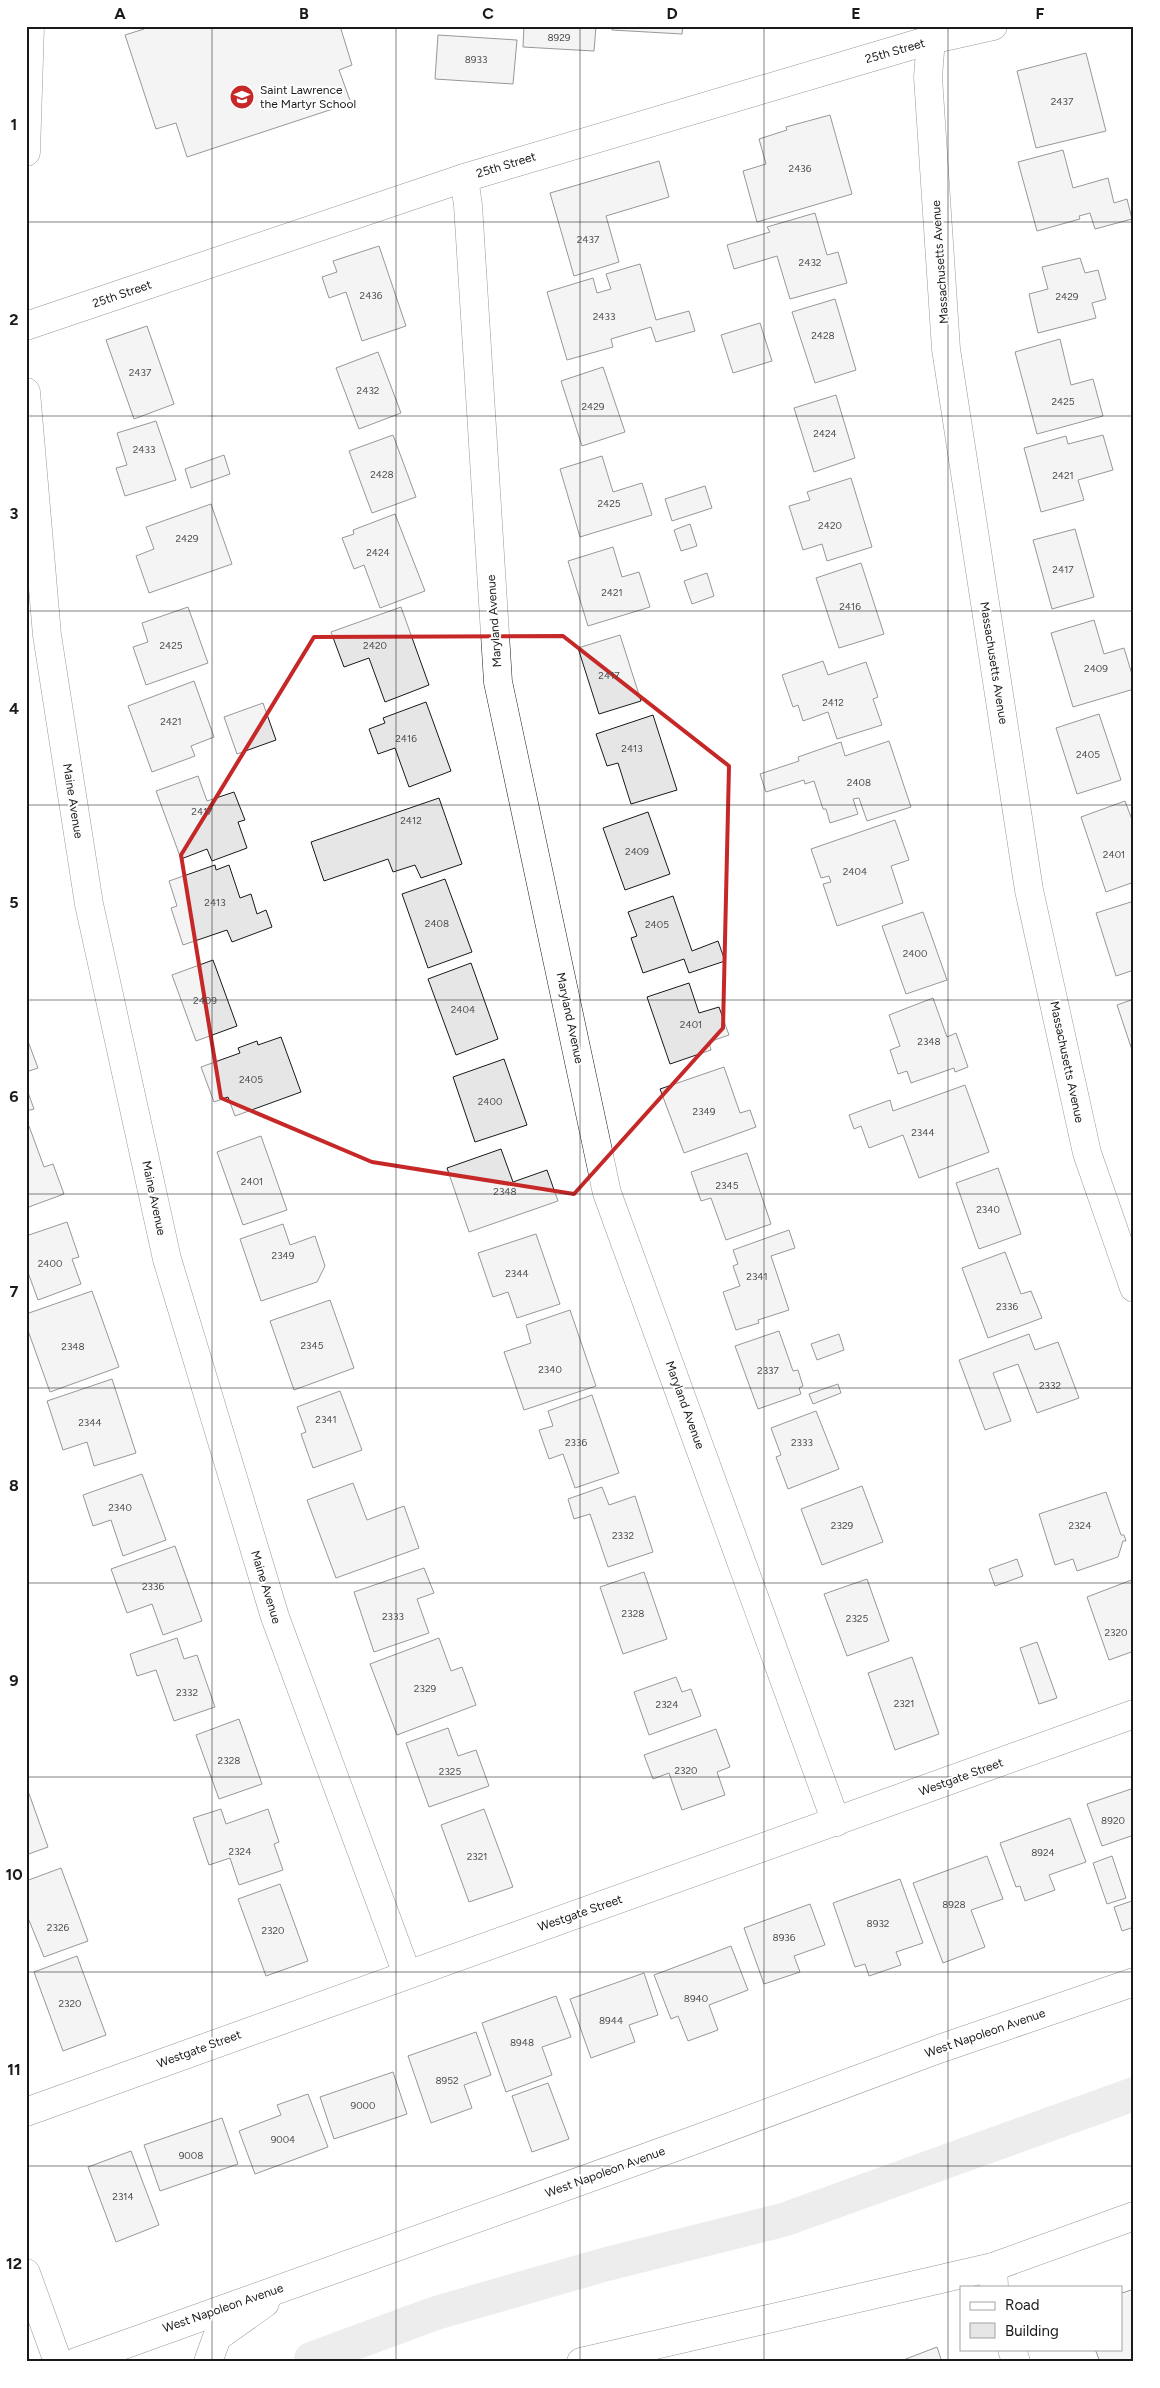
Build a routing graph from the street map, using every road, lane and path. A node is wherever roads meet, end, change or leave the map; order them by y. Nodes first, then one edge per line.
1 (30, 26) edge
2 (993, 26) edge
3 (931, 33) edge
4 (26, 152) edge
5 (464, 178) junction
6 (26, 326) edge
7 (26, 392) edge
8 (1134, 1288) edge
9 (1134, 1714) edge
10 (836, 1822) junction
11 (407, 1974) junction
12 (1134, 1982) edge
13 (26, 2112) edge
14 (1134, 2216) edge
15 (26, 2273) edge
16 (993, 2277) edge
17 (293, 2284) junction
18 (1012, 2350) edge
19 (58, 2362) edge
20 (76, 2362) edge
21 (208, 2362) edge
22 (581, 2362) edge
23 (1016, 2362) edge

1 - 4 street
2 - 3 street, 25th Street
3 - 5 street, 25th Street
3 - 8 street, Massachusetts Avenue
5 - 6 street, 25th Street
5 - 10 street, Maryland Avenue
7 - 11 street, Maine Avenue
9 - 10 street, Westgate Street
10 - 11 street, Westgate Street
11 - 13 street, Westgate Street
12 - 17 street, West Napoleon Avenue
14 - 16 street
15 - 19 street
16 - 22 street
17 - 20 street, West Napoleon Avenue
17 - 21 street
18 - 23 street

